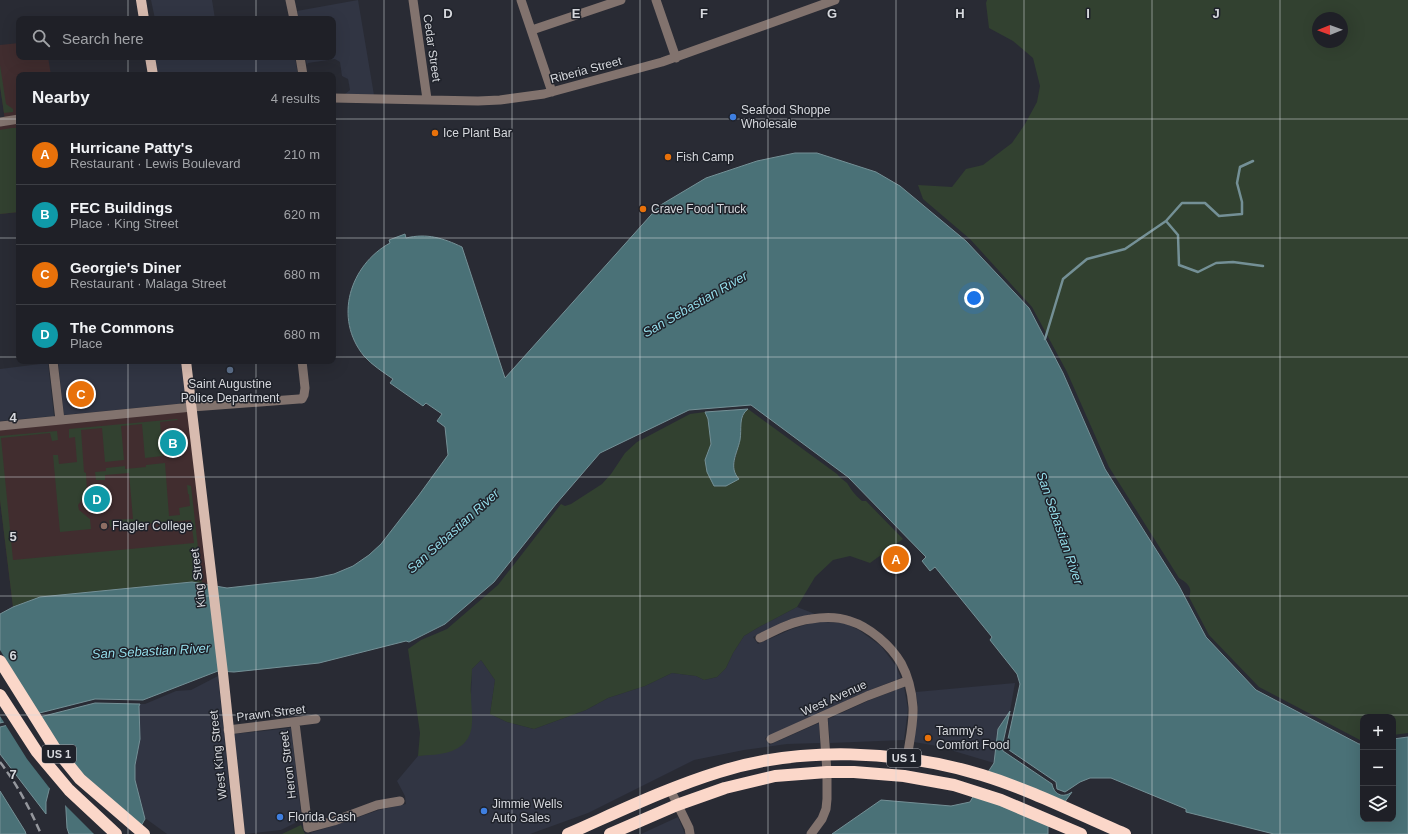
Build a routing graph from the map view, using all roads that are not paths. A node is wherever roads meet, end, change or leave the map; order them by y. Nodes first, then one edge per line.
1 (141, 0) edge
2 (290, 0) edge
3 (414, 0) edge
4 (521, 0) edge
5 (621, 0) edge
6 (656, 0) edge
7 (835, 0) edge
8 (144, 16) edge
9 (293, 16) edge
10 (532, 30) junction
11 (676, 58) junction
12 (150, 60) edge
13 (300, 60) edge
14 (152, 72) edge
15 (302, 72) edge
16 (552, 92) junction
17 (336, 98) edge
18 (427, 99) junction
19 (16, 119) edge
20 (0, 122) edge
21 (53, 364) edge
22 (186, 364) edge
23 (302, 364) edge
24 (192, 407) junction
25 (60, 420) junction
26 (0, 426) edge
27 (760, 638) dead end
28 (0, 661) edge
29 (223, 673) joint
30 (907, 681) junction
31 (0, 695) edge
32 (823, 716) junction
33 (316, 719) dead end
34 (295, 723) junction
35 (228, 730) junction
36 (772, 739) dead end
37 (826, 755) junction
38 (906, 758) junction
39 (827, 772) junction
40 (670, 789) junction
41 (400, 801) dead end
42 (677, 805) junction
43 (141, 832) edge
44 (116, 834) edge
45 (240, 834) edge
46 (568, 834) edge
47 (610, 834) edge
48 (690, 834) edge
49 (810, 834) edge
50 (1081, 834) edge
51 (1124, 834) edge

1 - 8 main road
2 - 9 street
3 - 18 street, Cedar Street
4 - 10 street
5 - 10 street
6 - 11 street
7 - 11 street, Riberia Street
10 - 16 street
11 - 16 street, Riberia Street
12 - 14 main road
13 - 15 street
16 - 18 street, Riberia Street
17 - 18 street, Riberia Street
19 - 20 street
21 - 25 street
22 - 24 main road, King Street
23 - 24 street
24 - 25 street
24 - 29 main road, King Street
25 - 26 street
27 - 30 street
28 - 43 highway, US 1
29 - 35 main road, West King Street
30 - 32 street, West Avenue
30 - 38 street
31 - 44 highway, US 1
32 - 36 street, West Avenue
32 - 37 street
33 - 34 street, Prawn Street
34 - 35 street, Prawn Street
34 - 41 street, Heron Street
35 - 45 main road, West King Street
37 - 38 highway, US 1
37 - 39 street
37 - 40 highway, US 1
38 - 51 highway, US 1
39 - 42 highway, US 1
39 - 49 street
39 - 50 highway, US 1
40 - 42 street
40 - 46 highway, US 1
42 - 47 highway, US 1
42 - 48 street

